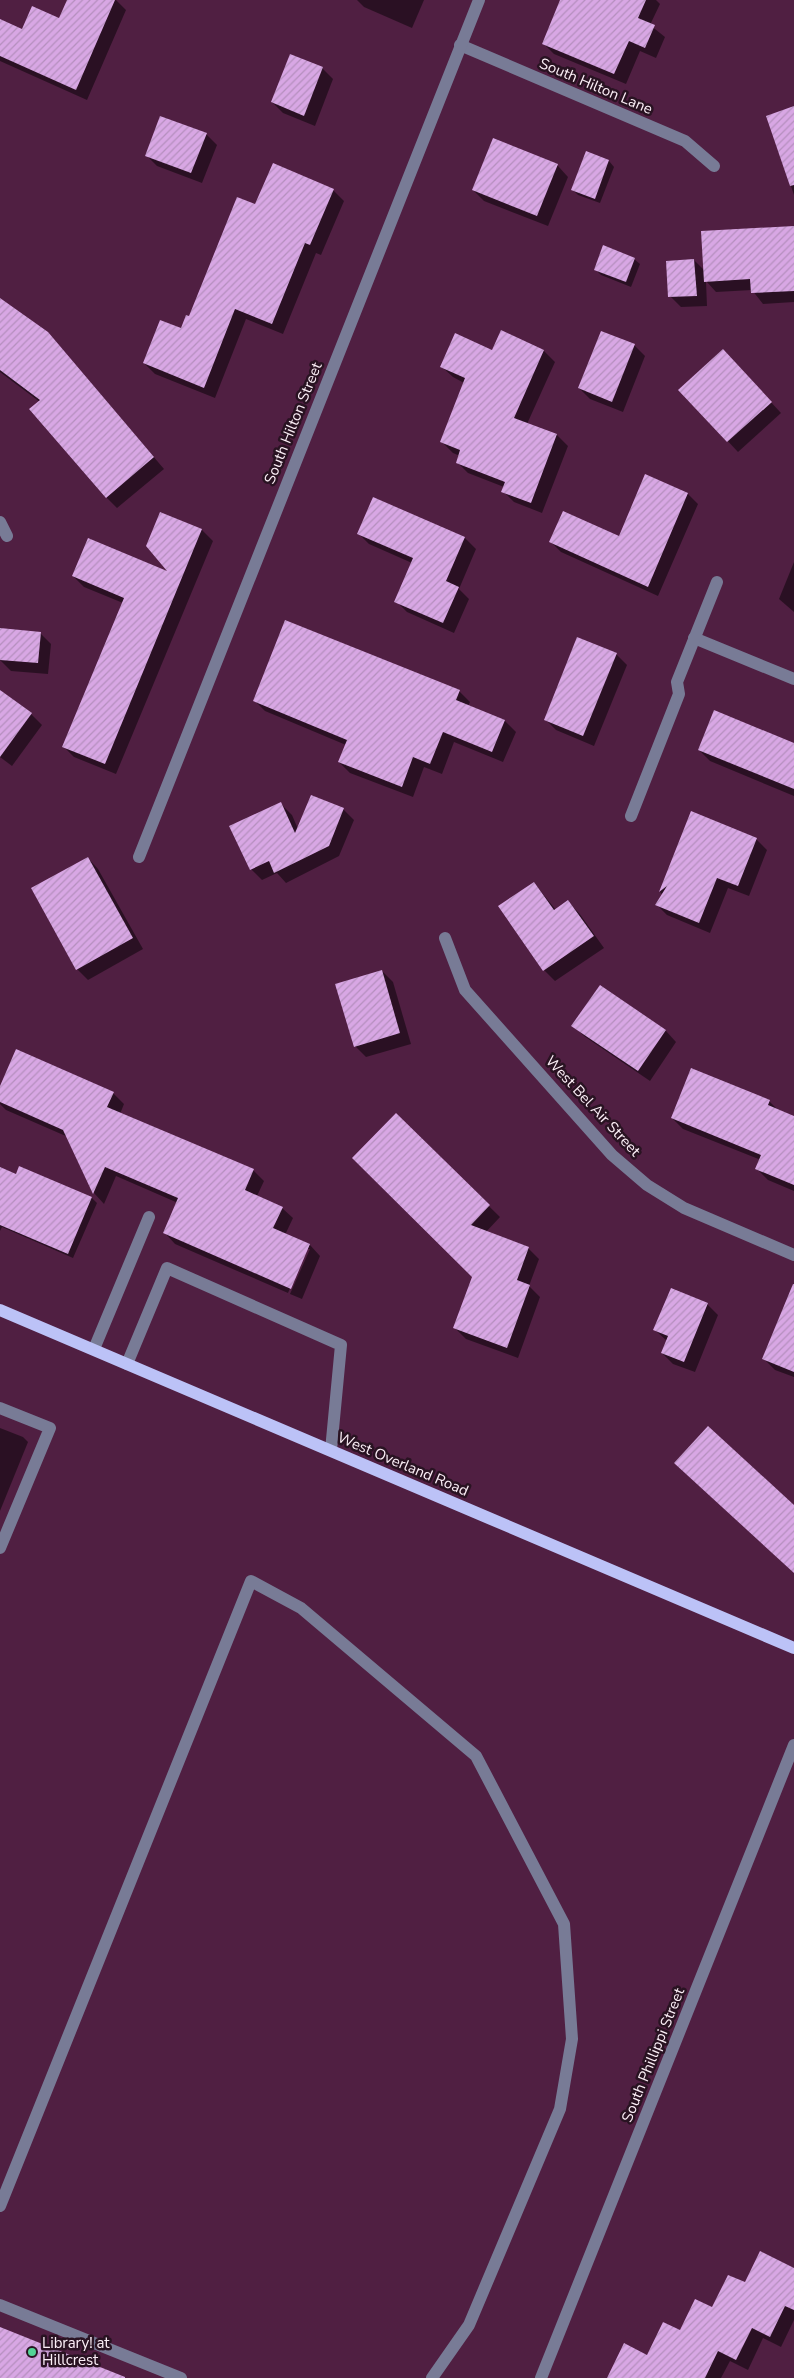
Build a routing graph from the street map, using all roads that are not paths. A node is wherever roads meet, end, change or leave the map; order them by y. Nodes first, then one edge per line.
1 (478, 0) edge
2 (460, 45) junction
3 (714, 166) dead end
4 (0, 522) edge
5 (7, 536) dead end
6 (717, 582) dead end
7 (694, 638) junction
8 (794, 679) edge
9 (631, 816) dead end
10 (139, 857) dead end
11 (446, 938) dead end
12 (149, 1217) dead end
13 (794, 1255) edge
14 (0, 1310) edge
15 (94, 1349) junction
16 (127, 1364) junction
17 (0, 1408) edge
18 (331, 1450) junction
19 (0, 1548) edge
20 (794, 1648) edge
21 (794, 1745) edge
22 (0, 2206) edge
23 (0, 2305) edge
24 (181, 2378) edge
25 (432, 2378) edge
26 (541, 2378) edge

1 - 2 street, South Hilton Street
2 - 3 street, South Hilton Lane
2 - 10 street, South Hilton Street
4 - 5 street
6 - 7 street
7 - 8 street
7 - 9 street
11 - 13 street, West Bel Air Street
12 - 15 street
14 - 15 main road, West Overland Road
15 - 16 main road, West Overland Road
16 - 18 main road, West Overland Road
16 - 18 street
17 - 19 street
18 - 20 main road, West Overland Road
21 - 26 street, South Phillippi Street
22 - 25 street
23 - 24 street

